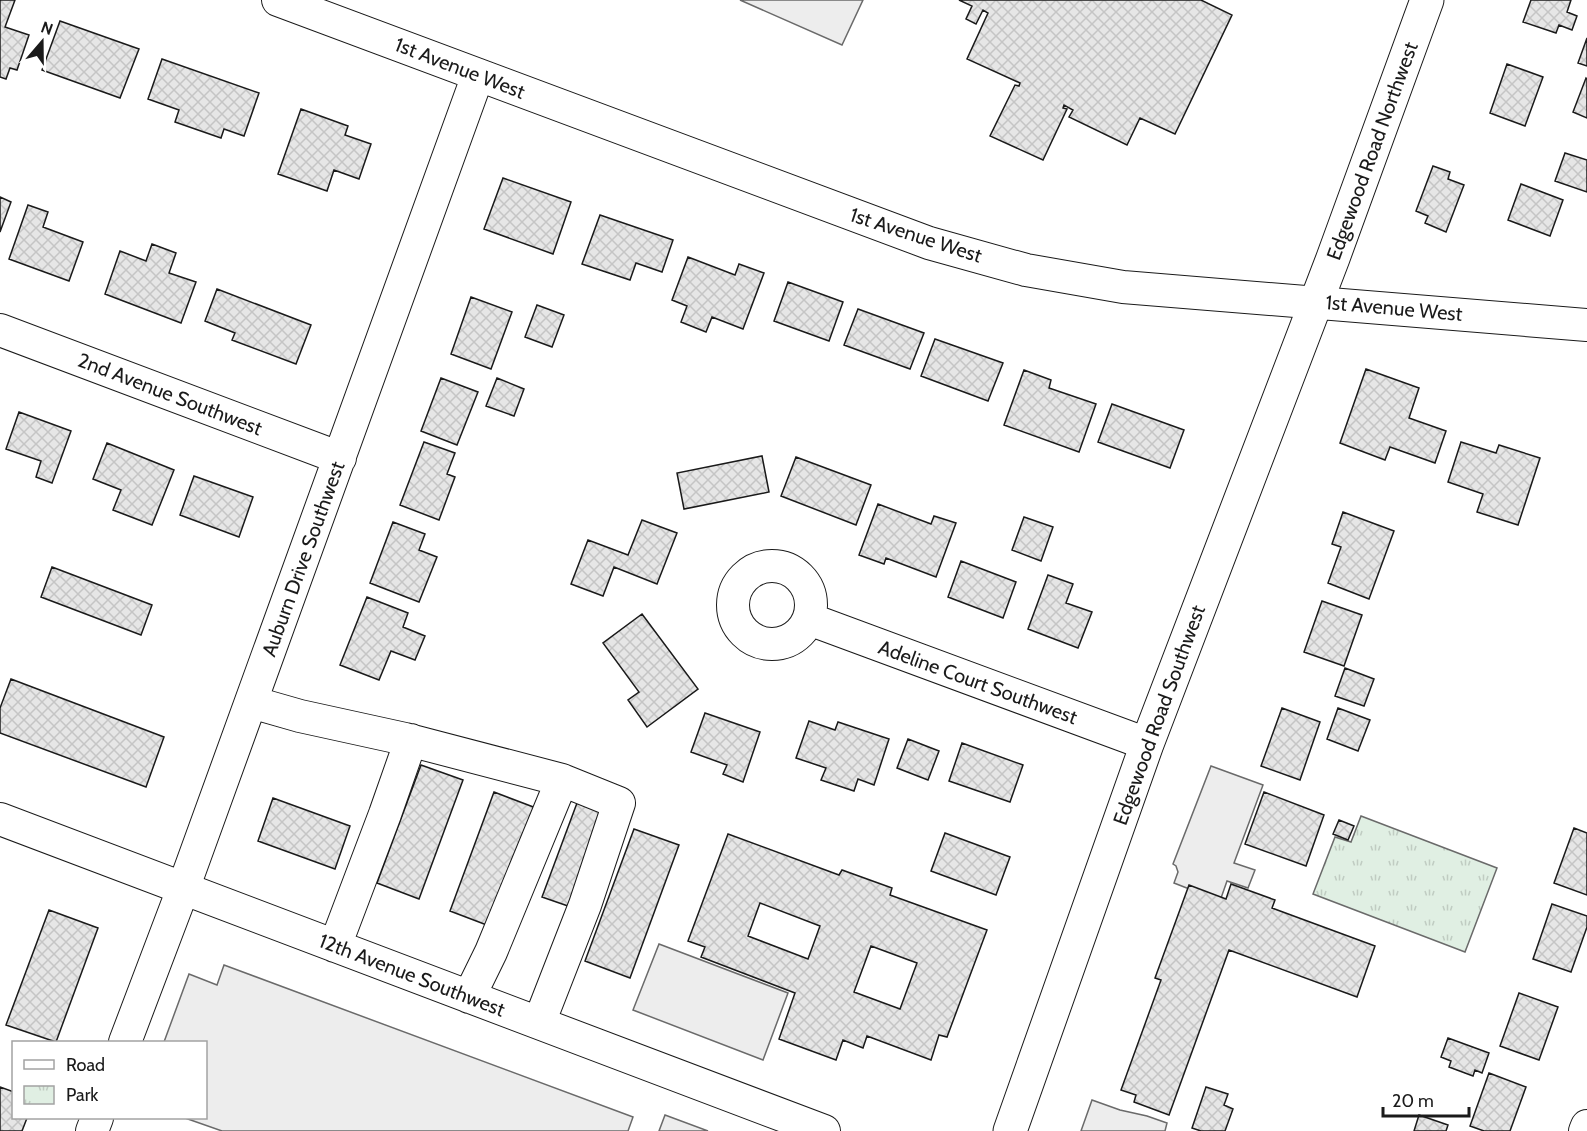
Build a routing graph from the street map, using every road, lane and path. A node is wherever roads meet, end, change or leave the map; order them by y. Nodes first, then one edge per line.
1 (278, 0) edge
2 (1427, 0) edge
3 (478, 75) junction
4 (1316, 302) junction
5 (1587, 324) edge
6 (0, 330) edge
7 (340, 458) junction
8 (809, 619) dead end
9 (251, 702) junction
10 (411, 740) junction
11 (1146, 744) junction
12 (562, 780) junction
13 (0, 819) edge
14 (183, 889) junction
15 (335, 946) junction
16 (469, 997) junction
17 (539, 1023) junction
18 (125, 1041) edge
19 (1587, 1126) edge
20 (824, 1131) edge
21 (1010, 1131) edge
22 (1585, 1131) edge

1 - 3 street, 1st Avenue West
2 - 4 main road, Edgewood Road Northwest
3 - 4 street, 1st Avenue West
3 - 7 street, Auburn Drive Southwest
4 - 5 street, 1st Avenue West
4 - 11 main road, Edgewood Road Southwest
6 - 7 street, 2nd Avenue Southwest
7 - 9 street, Auburn Drive Southwest
8 - 11 street, Adeline Court Southwest
9 - 10 street
9 - 14 street, Auburn Drive Southwest
10 - 12 street
10 - 15 street
11 - 21 main road, Edgewood Road Southwest
12 - 16 street
12 - 17 street
13 - 14 street, 12th Avenue Southwest
14 - 15 street, 12th Avenue Southwest
14 - 18 street, Auburn Drive Southwest
15 - 16 street, 12th Avenue Southwest
16 - 17 street, 12th Avenue Southwest
17 - 20 street, 12th Avenue Southwest
19 - 22 street

